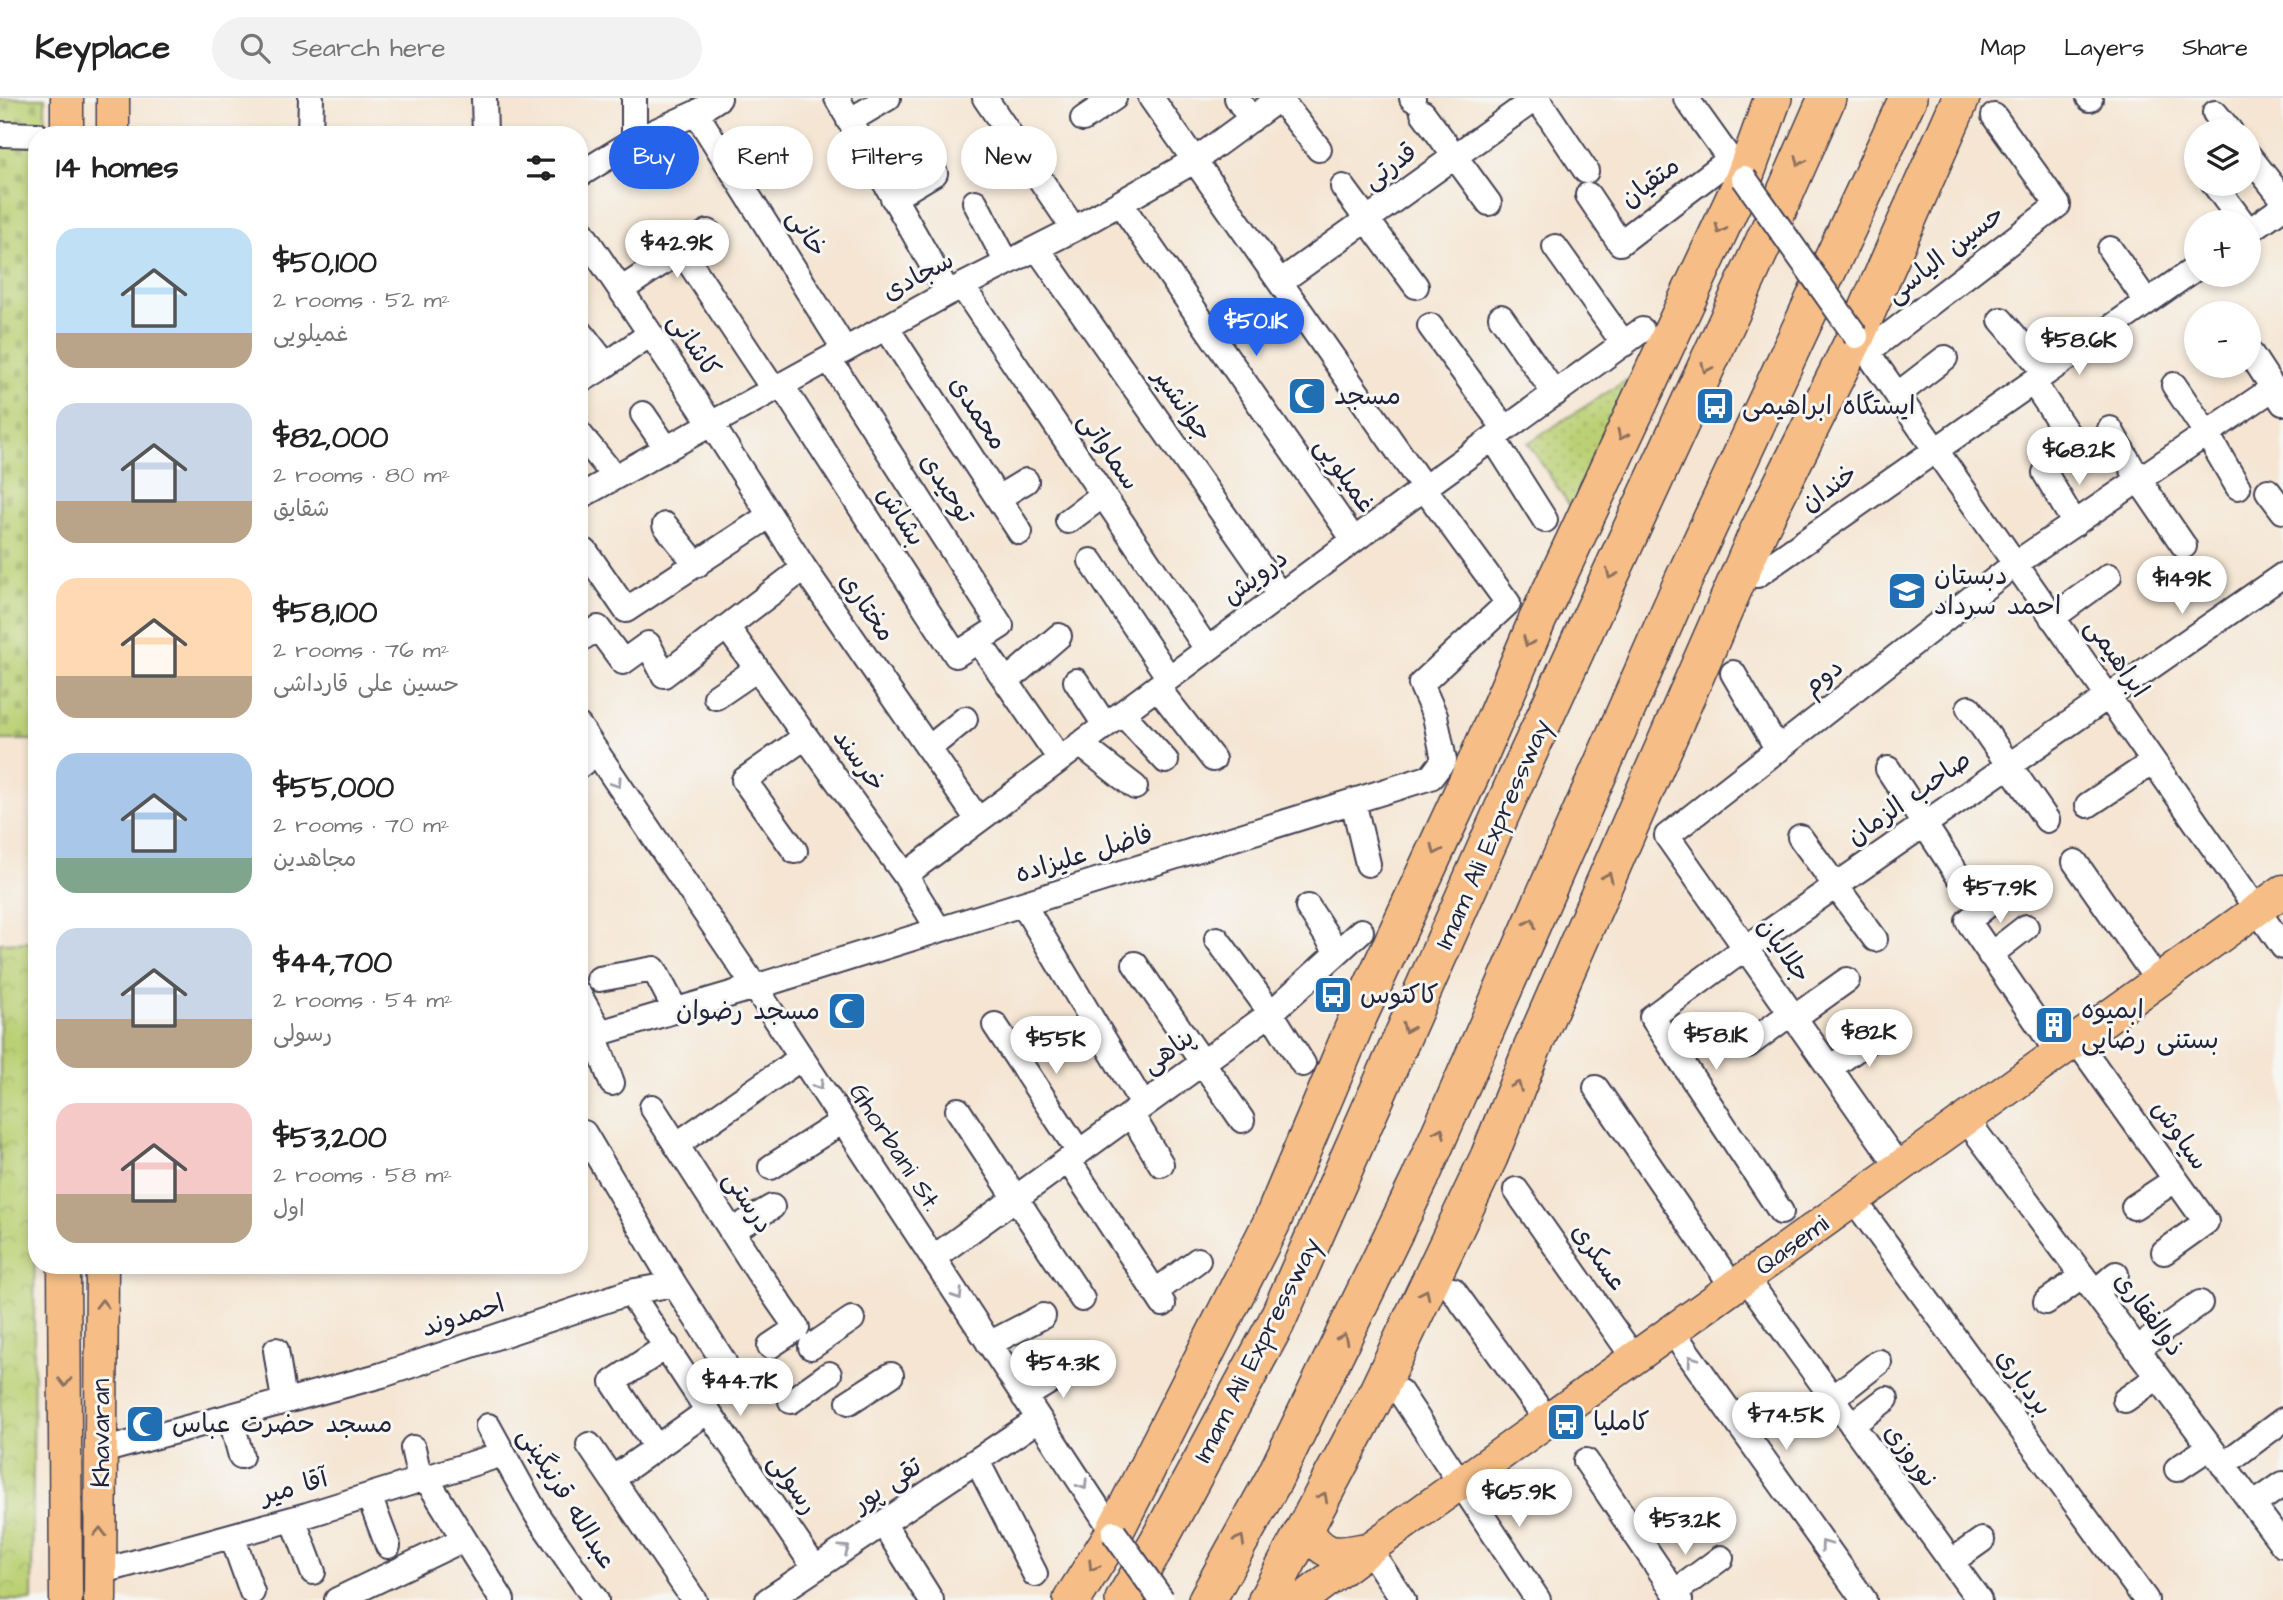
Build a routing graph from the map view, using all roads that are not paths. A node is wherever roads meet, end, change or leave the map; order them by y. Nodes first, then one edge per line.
1 (67, 98) edge
2 (113, 98) edge
3 (311, 98) edge
4 (484, 98) edge
5 (634, 98) edge
6 (719, 98) edge
7 (837, 98) edge
8 (888, 98) edge
9 (985, 98) edge
10 (1114, 98) edge
11 (1151, 98) edge
12 (1237, 98) edge
13 (1279, 98) edge
14 (1536, 98) edge
15 (1686, 98) edge
16 (1773, 98) edge
17 (1827, 98) edge
18 (1908, 98) edge
19 (1961, 98) edge
20 (1416, 103) edge
21 (696, 113) junction
22 (1994, 116) dead end
23 (1083, 119) dead end
24 (1251, 120) junction
25 (849, 121) junction
26 (67, 126) edge
27 (113, 126) edge
28 (310, 126) edge
29 (485, 126) edge
30 (634, 126) edge
31 (667, 126) edge
32 (0, 134) edge
33 (28, 135) edge
34 (1319, 149) dead end
35 (1456, 155) junction
36 (609, 156) edge
37 (1194, 161) junction
38 (588, 169) edge
39 (1736, 169) junction
40 (2261, 172) edge
41 (1343, 187) dead end
42 (909, 189) edge
43 (894, 198) junction
44 (2283, 200) edge
45 (975, 202) dead end
46 (1120, 203) junction
47 (1489, 203) dead end
48 (2283, 207) edge
49 (1367, 220) junction
50 (2261, 223) edge
51 (1074, 229) junction
52 (708, 232) dead end
53 (588, 241) edge
54 (1555, 247) dead end
55 (1037, 248) junction
56 (2110, 249) dead end
57 (681, 250) junction
58 (1007, 263) junction
59 (2184, 276) edge
60 (1280, 282) junction
61 (1416, 286) dead end
62 (621, 290) junction
63 (955, 290) junction
64 (2147, 302) junction
65 (1501, 317) dead end
66 (2001, 320) dead end
67 (1430, 326) dead end
68 (886, 327) junction
69 (650, 334) junction
70 (588, 342) edge
71 (1862, 344) junction
72 (837, 355) junction
73 (1945, 359) dead end
74 (606, 365) junction
75 (2261, 370) edge
76 (588, 376) edge
77 (2040, 377) junction
78 (2174, 385) dead end
79 (778, 388) junction
80 (1555, 394) junction
81 (1898, 395) junction
82 (2278, 396) edge
83 (643, 414) dead end
84 (712, 425) junction
85 (2110, 429) dead end
86 (1499, 433) junction
87 (2207, 434) junction
88 (588, 444) edge
89 (2076, 445) dead end
90 (667, 449) junction
91 (1936, 450) junction
92 (2045, 473) dead end
93 (615, 478) junction
94 (2139, 480) junction
95 (1026, 481) dead end
96 (2238, 487) dead end
97 (1424, 488) junction
98 (2268, 491) dead end
99 (588, 493) edge
100 (1103, 495) junction
101 (998, 498) junction
102 (2283, 511) edge
103 (769, 516) junction
104 (1545, 520) dead end
105 (1068, 521) dead end
106 (2075, 524) junction
107 (665, 525) dead end
108 (1020, 532) dead end
109 (1354, 540) junction
110 (2184, 546) dead end
111 (588, 555) edge
112 (1091, 561) dead end
113 (2015, 564) junction
114 (697, 565) junction
115 (804, 568) junction
116 (1757, 575) dead end
117 (2283, 575) edge
118 (2109, 576) dead end
119 (1280, 595) junction
120 (2052, 618) junction
121 (731, 633) junction
122 (589, 634) edge
123 (1059, 636) dead end
124 (979, 642) junction
125 (1208, 649) junction
126 (692, 667) dead end
127 (757, 669) junction
128 (1733, 673) dead end
129 (1007, 681) junction
130 (1076, 681) dead end
131 (1163, 682) junction
132 (2106, 696) junction
133 (716, 697) dead end
134 (1969, 708) dead end
135 (965, 719) dead end
136 (1114, 719) junction
137 (806, 737) junction
138 (1080, 744) junction
139 (929, 748) junction
140 (1778, 750) junction
141 (588, 759) edge
142 (1060, 759) junction
143 (1213, 759) dead end
144 (1166, 761) dead end
145 (2153, 762) junction
146 (2008, 765) junction
147 (1888, 769) dead end
148 (1135, 786) dead end
149 (1353, 802) junction
150 (2088, 805) dead end
151 (978, 820) junction
152 (2047, 820) dead end
153 (1924, 824) junction
154 (1667, 836) joint
155 (1800, 837) dead end
156 (795, 851) dead end
157 (2075, 862) dead end
158 (1368, 864) dead end
159 (1957, 874) dead end
160 (905, 875) junction
161 (1836, 885) junction
162 (2283, 891) edge
163 (2004, 892) dead end
164 (1023, 904) junction
165 (1308, 907) dead end
166 (2256, 910) junction
167 (2026, 927) dead end
168 (939, 930) junction
169 (1361, 931) dead end
170 (1217, 939) dead end
171 (1875, 939) dead end
172 (2283, 947) edge
173 (1746, 948) junction
174 (1337, 952) junction
175 (1990, 955) junction
176 (1135, 964) dead end
177 (599, 979) dead end
178 (1847, 980) dead end
179 (2158, 981) junction
180 (755, 987) junction
181 (676, 1011) junction
182 (1271, 1013) junction
183 (1793, 1015) junction
184 (995, 1025) dead end
185 (1881, 1032) dead end
186 (591, 1036) edge
187 (1748, 1045) dead end
188 (2067, 1046) junction
189 (801, 1058) junction
190 (1203, 1062) junction
191 (1303, 1064) dead end
192 (1830, 1068) junction
193 (612, 1083) dead end
194 (1596, 1088) dead end
195 (1134, 1104) junction
196 (652, 1107) dead end
197 (958, 1110) dead end
198 (1966, 1119) junction
199 (1241, 1120) dead end
200 (843, 1121) junction
201 (588, 1140) edge
202 (676, 1144) junction
203 (1074, 1156) junction
204 (1161, 1164) dead end
205 (771, 1167) dead end
206 (1899, 1167) junction
207 (2175, 1180) junction
208 (1516, 1190) dead end
209 (1017, 1197) junction
210 (1854, 1199) junction
211 (772, 1207) dead end
212 (2134, 1207) dead end
213 (1781, 1212) dead end
214 (731, 1231) junction
215 (2164, 1252) dead end
216 (933, 1258) junction
217 (1198, 1259) dead end
218 (64, 1274) edge
219 (102, 1274) edge
220 (2116, 1274) dead end
221 (1739, 1282) junction
222 (674, 1284) junction
223 (2089, 1284) junction
224 (1453, 1290) dead end
225 (630, 1292) junction
226 (1082, 1298) dead end
227 (2046, 1302) dead end
228 (2200, 1303) dead end
229 (1043, 1316) dead end
230 (852, 1319) dead end
231 (1672, 1331) junction
232 (804, 1338) junction
233 (989, 1344) junction
234 (667, 1346) junction
235 (770, 1346) dead end
236 (2137, 1349) junction
237 (276, 1350) dead end
238 (1634, 1358) junction
239 (723, 1362) dead end
240 (1880, 1362) dead end
241 (1079, 1364) dead end
242 (829, 1374) dead end
243 (891, 1375) dead end
244 (2158, 1377) junction
245 (1400, 1392) dead end
246 (1024, 1397) junction
247 (1833, 1398) junction
248 (1886, 1399) dead end
249 (284, 1401) junction
250 (791, 1401) dead end
251 (2125, 1401) dead end
252 (849, 1402) dead end
253 (708, 1411) junction
254 (230, 1416) junction
255 (1039, 1419) junction
256 (1548, 1420) junction
257 (2283, 1420) edge
258 (1852, 1425) junction
259 (488, 1426) dead end
260 (589, 1445) dead end
261 (656, 1447) junction
262 (412, 1448) dead end
263 (102, 1451) junction
264 (503, 1454) junction
265 (242, 1456) dead end
266 (2216, 1456) junction
267 (977, 1461) junction
268 (1586, 1461) dead end
269 (2177, 1469) dead end
270 (423, 1479) junction
271 (612, 1479) junction
272 (1461, 1483) junction
273 (2283, 1483) edge
274 (369, 1496) junction
275 (2253, 1505) junction
276 (293, 1519) junction
277 (883, 1523) junction
278 (1306, 1529) junction
279 (1114, 1533) junction
280 (232, 1536) junction
281 (464, 1539) junction
282 (1982, 1539) dead end
283 (2283, 1545) edge
284 (388, 1546) dead end
285 (1369, 1549) junction
286 (1721, 1558) dead end
287 (1951, 1562) junction
288 (815, 1568) junction
289 (313, 1572) dead end
290 (1035, 1574) dead end
291 (100, 1586) edge
292 (252, 1592) dead end
293 (793, 1593) edge
294 (1322, 1594) edge
295 (1678, 1596) edge
296 (66, 1600) edge
297 (337, 1600) edge
298 (502, 1600) edge
299 (596, 1600) edge
300 (694, 1600) edge
301 (768, 1600) edge
302 (931, 1600) edge
303 (1072, 1600) edge
304 (1124, 1600) edge
305 (1162, 1600) edge
306 (1207, 1600) edge
307 (1267, 1600) edge
308 (1402, 1600) edge
309 (1538, 1600) edge
310 (1864, 1600) edge
311 (1979, 1600) edge
312 (2146, 1600) edge

1 - 26 main road
2 - 27 main road
3 - 28 street
4 - 29 street
5 - 30 street
6 - 21 street
7 - 25 street, سماواتی
8 - 25 street
9 - 51 street
10 - 23 street
11 - 37 street
12 - 24 street
13 - 24 street, سجادی
13 - 34 street
14 - 35 street, قدرتی
14 - 39 street, متقیان
15 - 39 street
16 - 39 highway
17 -> 304 highway, Imam Ali Expressway
306 -> 18 highway
19 - 71 highway
20 - 35 street
21 - 31 street
21 - 72 street, خانی
22 - 71 street, حسین الیاسی
24 - 37 street, سجادی
25 - 43 street, سماواتی
32 - 33 street
35 - 47 street
35 - 49 street, قدرتی
36 - 38 street
37 - 46 street, سجادی
37 - 60 street
39 - 71 street, ابراهیمی, bridge
39 -> 279 highway
40 - 44 street
41 - 49 street
42 - 43 street
43 - 63 street, سماواتی
45 - 58 street
46 - 51 street, سجادی
46 - 109 street, غمیلویی
48 - 50 street
49 - 60 street, قدرتی
49 - 61 street
51 - 55 street, سجادی
52 - 57 street
53 - 62 street, کاشانی
54 - 80 street, درویش
55 - 58 street, سجادی
55 - 119 street, جوانشیر
56 - 64 street
57 - 62 street
57 - 79 street
58 - 63 street, سجادی
59 - 64 street, خندان
60 - 97 street
62 - 69 street, کاشانی
63 - 68 street, سجادی
63 - 100 street, سماواتی
64 - 77 street, خندان
65 - 80 street
66 - 77 street
67 - 86 street
68 - 72 street, سجادی
68 - 101 street, محمدی
69 - 74 street
69 - 84 street, کاشانی
70 - 74 street
71 - 81 street, ابراهیمی
278 -> 71 highway
72 - 79 street, سجادی
72 - 124 street, توحیدی
73 - 81 street
74 - 76 street
75 - 82 street
77 - 89 street
77 - 91 street, خندان
78 - 87 street
79 - 84 street, سجادی
79 - 124 street, بشاش
80 - 86 street, درویش
81 - 91 street, ابراهیمی
82 - 87 street, دوم
83 - 90 street
84 - 90 street, سجادی
84 - 103 street, مختاری
85 - 94 street
86 - 97 street, درویش
86 - 104 street
87 - 94 street, دوم
87 - 96 street
88 - 93 street
90 - 93 street, سجادی
91 - 113 street, ابراهیمی
91 - 116 street, خندان
92 - 106 street
93 - 99 street, سجادی
94 - 106 street, دوم
94 - 110 street
95 - 101 street
97 - 109 street, درویش
97 - 149 street, فاضل علیزاده
98 - 102 street
100 - 105 street
100 - 125 street, سماواتی
101 - 108 street, محمدی
103 - 114 street
103 - 115 street, مختاری
106 - 113 street, دوم
107 - 114 street
109 - 119 street, درویش
111 - 114 street
112 - 131 street
113 - 120 street, ابراهیمی
113 - 140 street, دوم
115 - 121 street
115 - 139 street, مختاری
117 - 132 street, صاحب الزمان
118 - 120 street
119 - 125 street, درویش
120 - 132 street, ابراهیمی
121 - 122 street
121 - 126 street
121 - 127 street, خرسند
123 - 129 street
124 - 129 street
125 - 131 street, درویش
127 - 133 street
127 - 137 street, خرسند
128 - 140 street
129 - 142 street
130 - 136 street
131 - 136 street, درویش
131 - 143 street
132 - 145 street, ابراهیمی
132 - 146 street, صاحب الزمان
134 - 146 street
135 - 139 street
136 - 138 street, درویش
136 - 144 street
137 - 156 street
137 - 160 street, خرسند
138 - 142 street, درویش
138 - 148 street
139 - 151 street, مختاری
140 - 154 street, دوم
141 -> 180 street, Ghorbani St.
142 - 151 street, درویش
145 - 150 street
145 - 166 street, ابراهیمی
146 - 152 street
146 - 153 street, صاحب الزمان
147 - 153 street
149 - 158 street
149 - 164 street, فاضل علیزاده
151 - 160 street, درویش
153 - 159 street
153 - 161 street, صاحب الزمان
154 - 173 street, جلالیان
155 - 161 street
157 - 179 street
160 - 168 street, خرسند
161 - 171 street
161 - 173 street, صاحب الزمان
162 - 166 main road, Qasemi
163 - 175 street
164 - 168 street, فاضل علیزاده
164 - 195 street
165 - 174 street
166 - 172 street, ابراهیمی
166 - 179 main road, Qasemi
167 - 175 street
168 - 180 street, فاضل علیزاده
169 - 174 street, پناهی
170 - 182 street
173 - 183 street, جلالیان
173 - 213 street, صاحب الزمان
174 - 182 street, پناهی
175 - 188 street
176 - 190 street
177 - 181 street
178 - 183 street
179 - 188 main road, Qasemi
180 - 181 street, فاضل علیزاده
180 - 189 street, Ghorbani St.
181 - 186 street, فاضل علیزاده
182 - 190 street, پناهی
182 - 191 street
183 - 187 street
183 - 192 street, جلالیان
184 - 203 street
185 - 192 street
186 - 193 street
188 - 198 main road, Qasemi
188 - 207 street, سیاوش
189 -> 200 street, Ghorbani St.
189 - 202 street
190 - 195 street, پناهی
190 - 199 street
192 - 206 street, جلالیان
194 - 221 street, نوروزی
195 - 203 street, پناهی
195 - 204 street
196 - 202 street, درستی
197 - 209 street
198 - 206 main road, Qasemi
198 - 223 street, ذوالفقاری
200 - 205 street
200 - 216 street, Ghorbani St.
201 - 222 street
202 - 214 street, درستی
203 - 209 street, پناهی
203 - 217 street
206 - 210 main road, Qasemi
207 - 212 street
207 - 215 street, سیاوش
208 - 238 street, عسکری
209 - 216 street, پناهی
209 - 226 street
210 - 221 main road, Qasemi
210 - 312 street, بردباری
211 - 214 street
214 - 232 street, درستی
216 -> 233 street, Ghorbani St.
218 -> 296 main road, Khavaran
263 -> 219 main road, Khavaran
220 - 223 street
221 - 231 main road, Qasemi
221 - 247 street, نوروزی
222 - 225 street, احمدوند
222 - 239 street
223 - 227 street
223 - 236 street, ذوالفقاری
224 - 256 street
225 - 234 street, رسولی
225 - 249 street, احمدوند
228 - 236 street
229 - 233 street
230 - 232 street
231 - 238 main road, Qasemi
310 -> 231 street
232 - 235 street
233 - 246 street, Ghorbani St.
234 - 253 street, رسولی
234 - 261 street
236 - 244 street, ذوالفقاری
237 - 249 street
238 - 256 main road, Qasemi
240 - 247 street
241 - 246 street
242 - 250 street
243 - 252 street
244 - 251 street
244 - 266 street, ذوالفقاری
245 - 272 street
246 - 255 street, Ghorbani St.
247 - 258 street, نوروزی
248 - 258 street
249 - 254 street, احمدوند
253 - 261 street
253 - 288 street, رسولی
254 - 263 street, احمدوند
254 - 265 street
255 - 267 street, تقی پور
255 -> 279 street, Ghorbani St.
256 - 272 main road, Qasemi
257 - 266 street
258 - 287 street, نوروزی
259 - 264 street, عبدالله قرنیگینی
260 - 271 street
261 - 271 street
262 - 270 street
291 -> 263 main road, Khavaran
264 - 270 street, آقا میر
264 - 299 street, عبدالله قرنیگینی
266 - 269 street
266 - 275 street, ذوالفقاری
267 - 277 street, تقی پور
267 - 290 street
268 - 295 street
270 - 274 street, آقا میر
270 - 281 street
271 - 300 street
272 - 285 main road, Qasemi
272 - 309 street
273 - 275 street
274 - 276 street, آقا میر
274 - 284 street
275 - 283 street, ذوالفقاری
276 - 280 street, آقا میر
276 - 289 street
288 -> 277 street, تقی پور
277 - 302 street
278 - 285 main road
278 - 307 highway
279 -> 303 highway
279 - 305 street, Ghorbani St., bridge
280 - 291 street, آقا میر
280 - 292 street
281 - 297 street
281 - 298 street
282 - 287 street
285 - 294 main road, Qasemi
285 - 308 street
286 - 295 street
287 - 311 street, نوروزی
288 - 293 street, تقی پور
293 - 301 street, تقی پور

